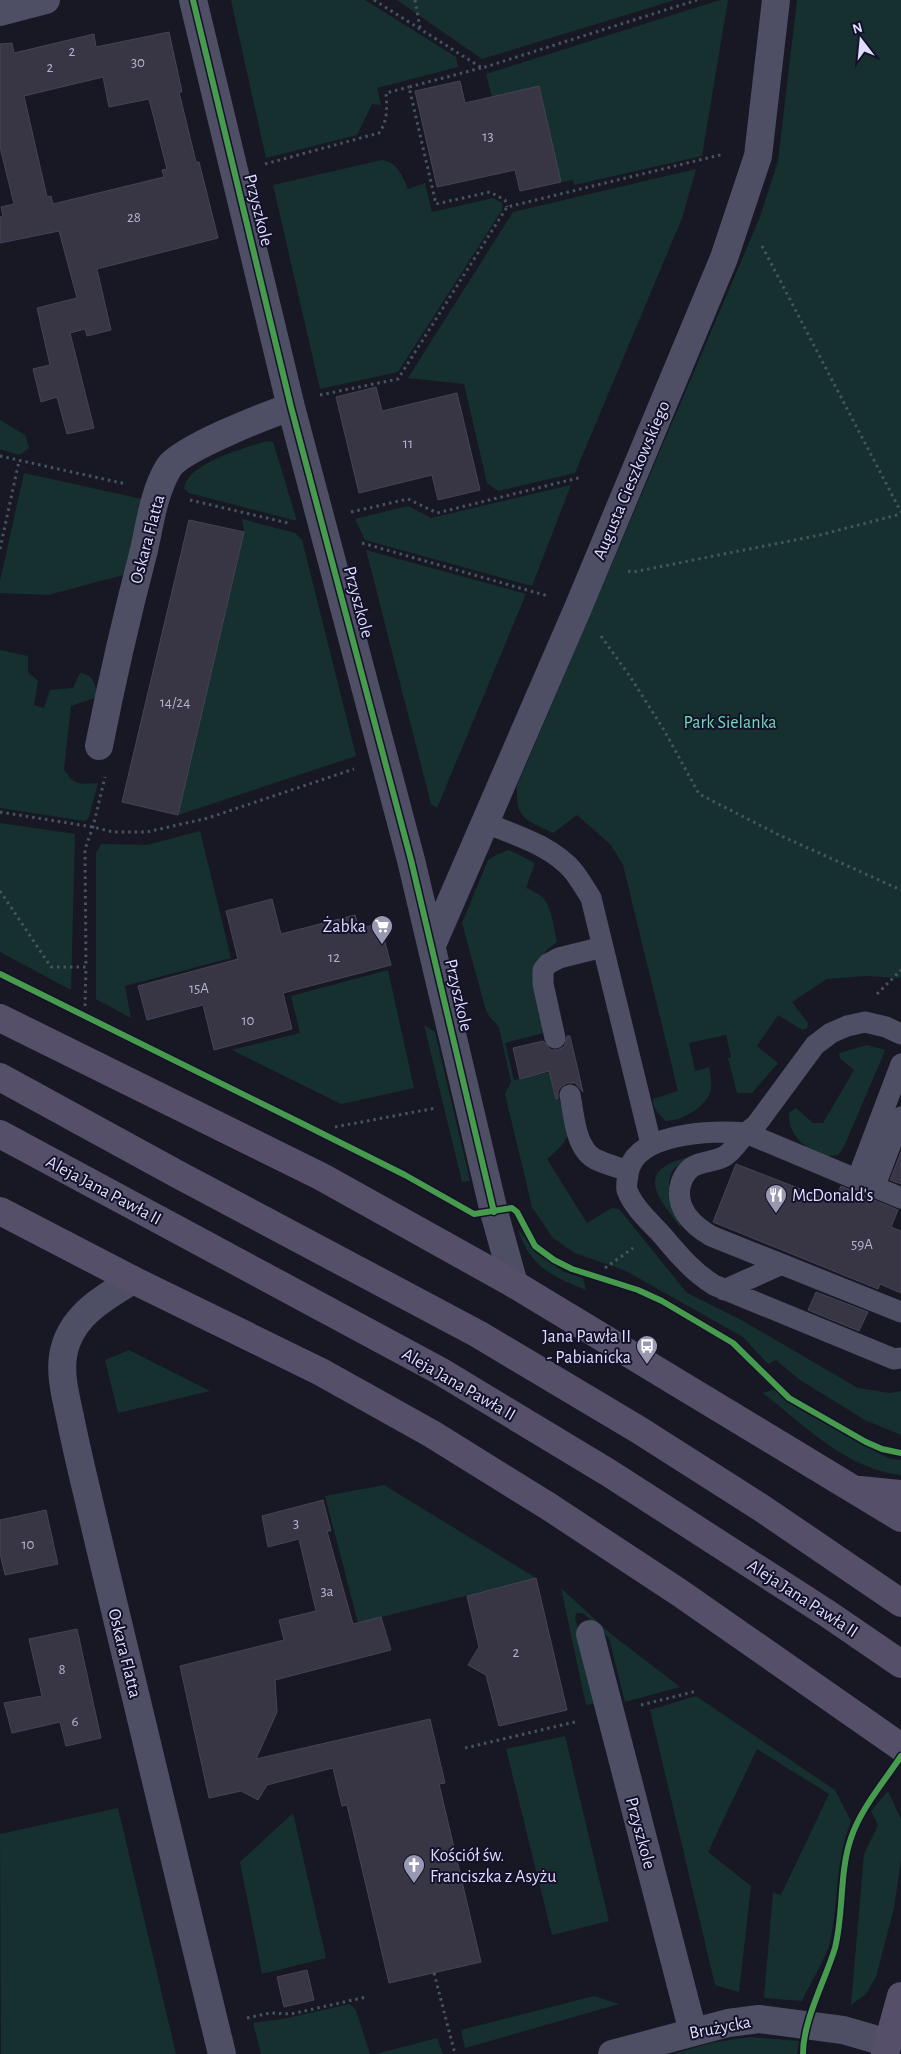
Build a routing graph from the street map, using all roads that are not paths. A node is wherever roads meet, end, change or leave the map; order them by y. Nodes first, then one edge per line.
1 (46, 0) edge
2 (192, 0) edge
3 (776, 0) edge
4 (0, 12) edge
5 (291, 407) junction
6 (99, 746) dead end
7 (486, 823) junction
8 (432, 945) junction
9 (603, 947) junction
10 (0, 1018) edge
11 (901, 1034) edge
12 (556, 1038) dead end
13 (901, 1064) edge
14 (0, 1077) edge
15 (570, 1095) dead end
16 (901, 1117) edge
17 (746, 1133) junction
18 (0, 1134) edge
19 (651, 1144) junction
20 (628, 1171) junction
21 (866, 1184) junction
22 (899, 1193) edge
23 (0, 1211) edge
24 (780, 1265) junction
25 (133, 1280) junction
26 (514, 1284) junction
27 (724, 1290) junction
28 (901, 1312) edge
29 (901, 1358) edge
30 (854, 1489) junction
31 (901, 1494) edge
32 (901, 1518) edge
33 (901, 1603) edge
34 (590, 1634) dead end
35 (901, 1664) edge
36 (901, 1747) edge
37 (901, 1996) edge
38 (693, 2032) junction
39 (887, 2048) edge
40 (222, 2054) edge
41 (612, 2054) edge

1 - 4 street
2 - 5 street, Przyszkole
3 - 7 street, Augusta Cieszkowskiego
5 - 6 street, Oskara Flatta
5 - 8 street, Przyszkole
7 - 8 street, Augusta Cieszkowskiego
7 - 9 lane
8 - 26 street, Przyszkole
9 - 12 lane
9 - 19 lane
10 - 26 main road
11 - 17 lane
13 - 21 lane
14 - 33 main road
15 - 20 lane
16 - 21 lane
17 - 19 lane
17 - 21 lane
17 - 24 lane
18 - 35 main road, Aleja Jana Pawła II
19 - 20 lane
20 - 27 lane
21 - 22 lane
23 - 25 main road
24 - 27 lane
24 - 28 lane
25 - 36 main road
25 - 40 street, Oskara Flatta
26 - 30 main road
27 - 29 lane
30 - 31 main road
30 - 32 main road
34 - 38 street, Przyszkole
37 - 39 main road
38 - 39 street, Brużycka
38 - 41 street, Brużycka

